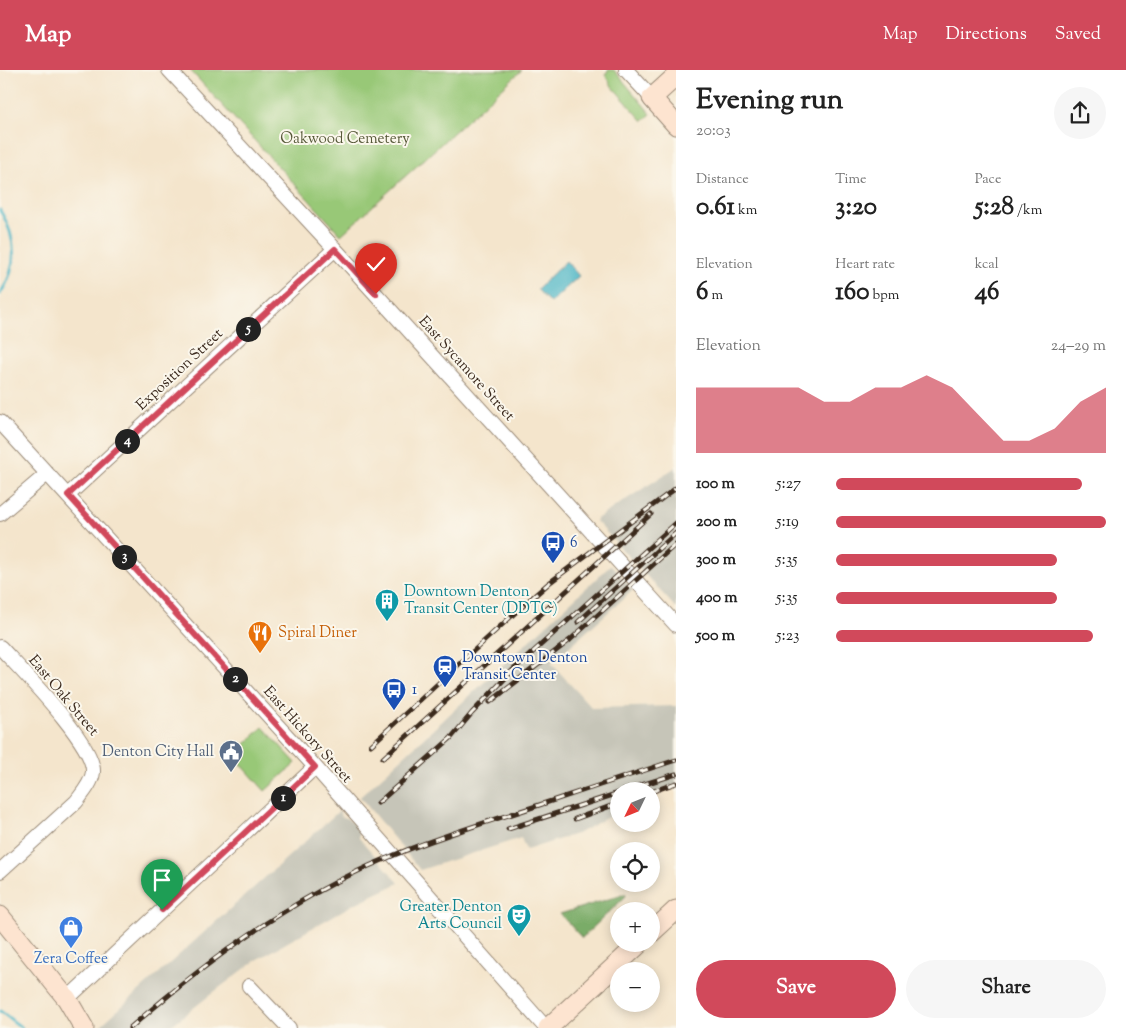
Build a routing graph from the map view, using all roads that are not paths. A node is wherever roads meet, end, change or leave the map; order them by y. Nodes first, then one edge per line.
1 (169, 70) edge
2 (626, 70) edge
3 (676, 76) edge
4 (652, 98) junction
5 (676, 125) edge
6 (335, 249) junction
7 (0, 422) edge
8 (47, 474) junction
9 (68, 495) junction
10 (0, 514) edge
11 (676, 625) edge
12 (0, 647) edge
13 (315, 767) junction
14 (0, 871) edge
15 (676, 910) edge
16 (0, 916) edge
17 (660, 925) edge
18 (630, 952) edge
19 (249, 986) dead end
20 (67, 999) junction
21 (84, 1028) edge
22 (289, 1028) edge
23 (547, 1028) edge

1 - 6 street, East Sycamore Street
2 - 4 street
3 - 4 main road
4 - 5 main road
6 - 9 street, Exposition Street
6 - 11 street, East Sycamore Street
7 - 8 street, East Hickory Street
8 - 9 street, East Hickory Street
8 - 10 street
9 - 13 street, East Hickory Street
12 - 14 street, East Oak Street
13 - 20 street
13 - 23 street, East Hickory Street
15 - 17 main road
16 - 20 main road
18 - 23 main road
19 - 22 street
20 - 21 main road

